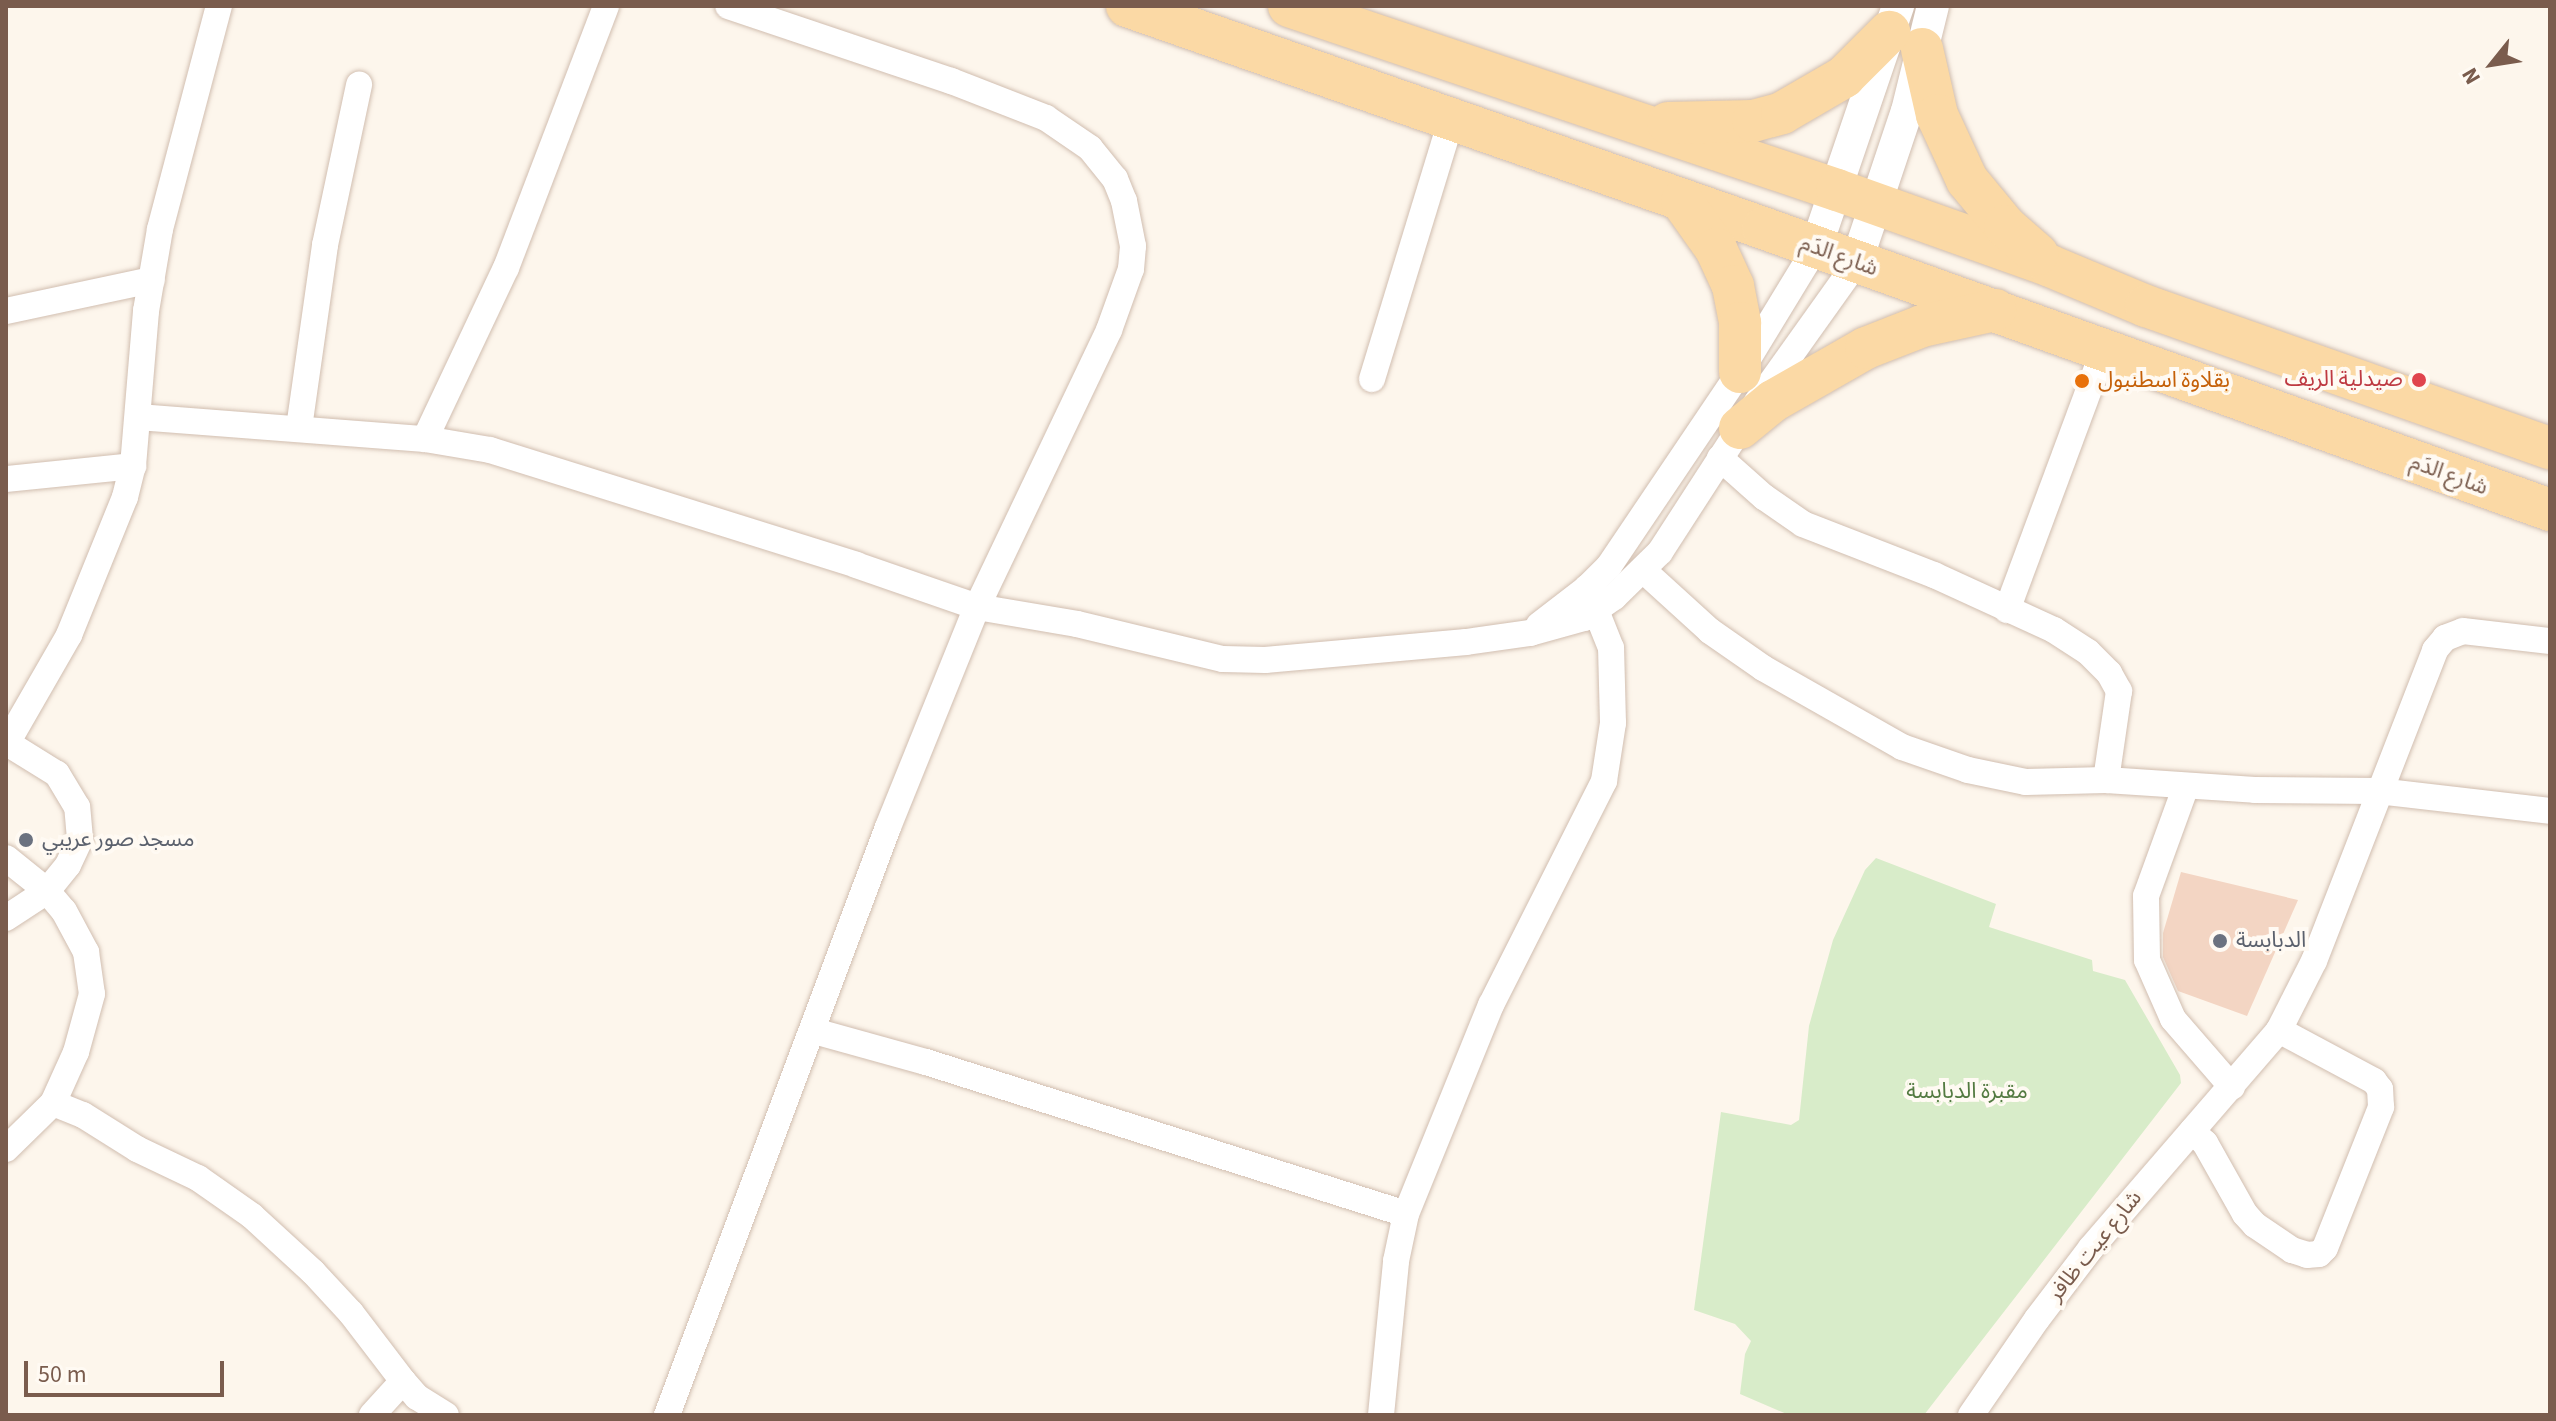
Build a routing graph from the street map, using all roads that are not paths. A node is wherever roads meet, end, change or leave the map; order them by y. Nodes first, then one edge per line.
1 (219, 6) edge
2 (606, 6) edge
3 (728, 6) edge
4 (1127, 6) edge
5 (1289, 6) edge
6 (1933, 6) edge
7 (1903, 29) edge
8 (359, 85) dead end
9 (1451, 120) junction
10 (1633, 123) junction
11 (1837, 190) junction
12 (1682, 201) junction
13 (1877, 205) junction
14 (1816, 247) junction
15 (1856, 263) junction
16 (2050, 266) junction
17 (152, 280) junction
18 (1995, 310) junction
19 (6, 311) edge
20 (2104, 349) junction
21 (1740, 372) junction
22 (1372, 379) dead end
23 (138, 417) junction
24 (299, 428) junction
25 (425, 439) junction
26 (1730, 443) junction
27 (2550, 448) edge
28 (133, 466) junction
29 (6, 479) edge
30 (2550, 510) edge
31 (1643, 570) junction
32 (1592, 599) junction
33 (977, 607) junction
34 (2007, 610) junction
35 (2550, 641) edge
36 (6, 743) edge
37 (2106, 780) junction
38 (2186, 786) junction
39 (2378, 791) junction
40 (2550, 811) edge
41 (6, 858) edge
42 (47, 891) junction
43 (6, 918) edge
44 (2279, 1030) junction
45 (814, 1031) junction
46 (2232, 1087) junction
47 (53, 1103) junction
48 (2192, 1131) junction
49 (6, 1149) edge
50 (1406, 1214) junction
51 (403, 1381) junction
52 (372, 1415) edge
53 (446, 1415) edge
54 (667, 1415) edge
55 (1381, 1415) edge
56 (1971, 1415) edge

1 - 17 street
2 - 25 street
3 - 33 street
4 - 9 main road, شارع الدَم
5 - 10 main road
6 - 7 street
7 - 10 main road
7 - 11 street
7 - 13 street
7 - 16 main road
8 - 24 street
9 - 12 main road, شارع الدَم
9 - 22 street
10 - 11 main road
11 - 13 main road
11 - 14 street
12 - 14 main road, شارع الدَم
12 - 21 main road
13 - 15 street
13 - 16 main road
14 - 15 main road, شارع الدَم
14 - 21 street
15 - 18 main road, شارع الدَم
15 - 26 street
16 - 27 main road
17 - 19 street
17 - 23 street
18 - 20 main road, شارع الدَم
18 - 26 main road
20 - 30 main road, شارع الدَم
20 - 34 street
21 - 32 street
23 - 24 street
23 - 28 street
24 - 25 street
25 - 33 street
26 - 31 street
26 - 34 street
28 - 29 street
28 - 36 street
31 - 32 street
31 - 37 street
32 - 33 street
32 - 50 street
33 - 45 street
34 - 37 street
35 - 39 street, شارع عيت ظافر
36 - 42 street
37 - 38 street
38 - 39 street
38 - 46 street
39 - 40 street
39 - 44 street, شارع عيت ظافر
41 - 42 street
42 - 43 street
42 - 47 street
44 - 46 street, شارع عيت ظافر
44 - 48 street
45 - 50 street
45 - 54 street
46 - 48 street, شارع عيت ظافر
47 - 49 street
47 - 51 street
48 - 56 street, شارع عيت ظافر
50 - 55 street
51 - 52 street
51 - 53 street

